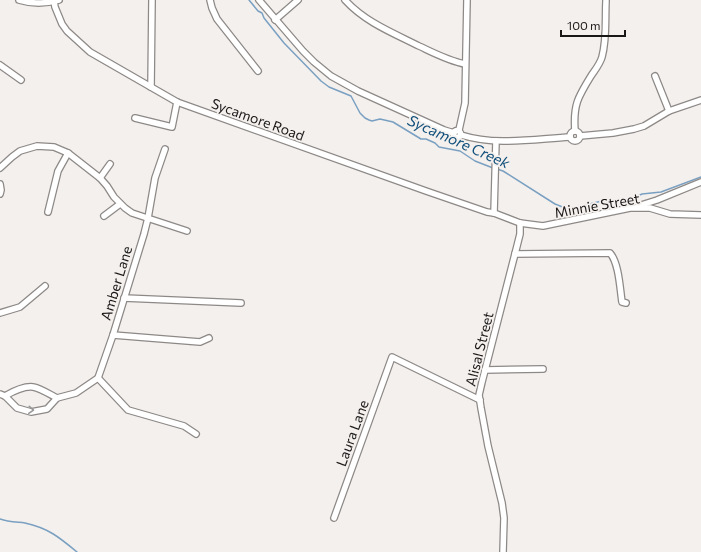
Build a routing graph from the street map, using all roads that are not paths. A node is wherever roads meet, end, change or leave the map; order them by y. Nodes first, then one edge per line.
1 (19, 0) edge
2 (152, 0) edge
3 (210, 0) edge
4 (259, 0) edge
5 (298, 0) edge
6 (345, 0) edge
7 (467, 0) edge
8 (605, 0) edge
9 (57, 1) edge
10 (275, 20) junction
11 (465, 64) junction
12 (0, 65) edge
13 (258, 71) dead end
14 (655, 76) dead end
15 (21, 80) dead end
16 (151, 87) junction
17 (701, 100) edge
18 (177, 102) junction
19 (669, 111) junction
20 (135, 118) dead end
21 (575, 131) junction
22 (458, 133) junction
23 (580, 136) junction
24 (570, 137) junction
25 (496, 141) junction
26 (165, 149) dead end
27 (68, 153) junction
28 (110, 164) dead end
29 (0, 168) edge
30 (100, 178) junction
31 (701, 182) edge
32 (0, 184) edge
33 (0, 194) edge
34 (120, 204) junction
35 (630, 208) junction
36 (48, 212) dead end
37 (494, 213) junction
38 (701, 215) edge
39 (104, 216) dead end
40 (148, 218) junction
41 (520, 223) junction
42 (187, 231) dead end
43 (515, 254) junction
44 (45, 286) dead end
45 (124, 298) junction
46 (626, 303) dead end
47 (241, 304) dead end
48 (0, 313) edge
49 (113, 335) junction
50 (209, 338) dead end
51 (543, 369) dead end
52 (485, 370) junction
53 (98, 378) junction
54 (3, 395) edge
55 (57, 398) junction
56 (480, 400) junction
57 (196, 434) dead end
58 (334, 518) dead end
59 (503, 552) edge

1 - 9 street, Sycamore Road
2 - 16 street
3 - 13 street
4 - 10 street
5 - 10 street
6 - 11 street
7 - 11 street
8 - 21 street
9 - 16 street, Sycamore Road
10 - 22 street
11 - 22 street
12 - 15 street
14 - 19 street
16 - 18 street, Sycamore Road
17 - 19 street
18 - 20 street
18 - 37 street, Sycamore Road
19 - 23 street
21 - 23 street
21 - 24 street
22 - 25 street
23 - 24 street
24 - 25 street
25 - 37 street
26 - 40 street, Amber Lane
27 - 29 street
27 - 30 street
27 - 36 street
28 - 30 street
30 - 34 street
31 - 35 street
32 - 33 street
34 - 39 street
34 - 40 street
35 - 38 street, Minnie Street
35 - 41 street, Minnie Street
37 - 41 street, Sycamore Road
40 - 42 street
40 - 45 street, Amber Lane
41 - 43 street, Alisal Street
43 - 46 street
43 - 52 street, Alisal Street
44 - 48 street
45 - 47 street
45 - 49 street, Amber Lane
49 - 50 street
49 - 53 street, Amber Lane
51 - 52 street
52 - 56 street, Alisal Street
53 - 55 street
53 - 57 street
54 - 55 street
54 -> 55 street
56 - 58 street, Laura Lane
56 - 59 street, Alisal Street

